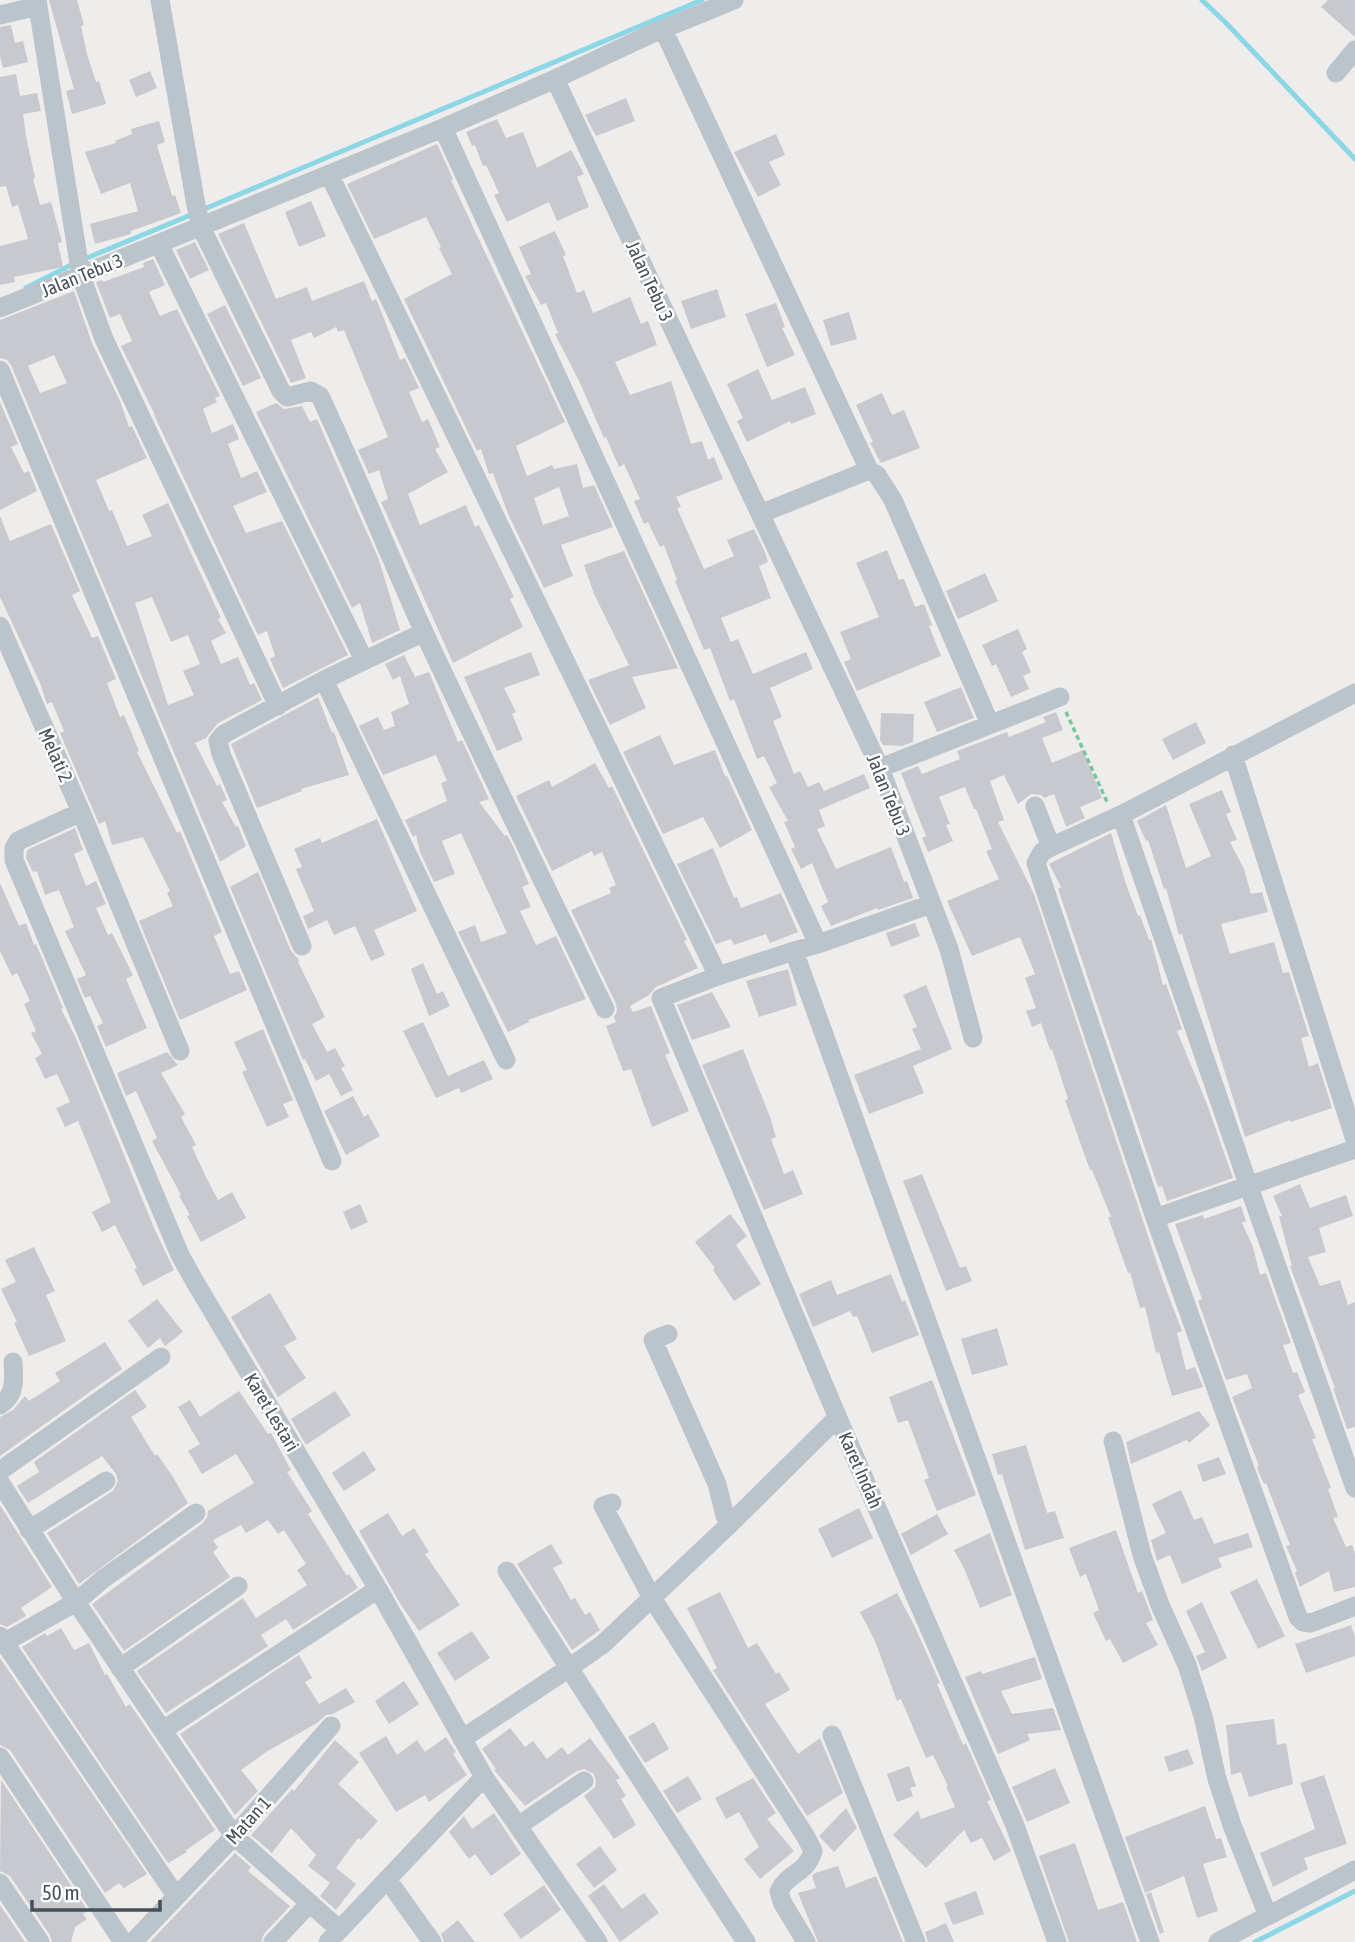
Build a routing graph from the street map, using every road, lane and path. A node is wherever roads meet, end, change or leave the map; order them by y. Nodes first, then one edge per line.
1 (160, 0) edge
2 (734, 0) edge
3 (37, 3) edge
4 (0, 15) edge
5 (663, 29) junction
6 (1355, 50) edge
7 (1336, 74) dead end
8 (555, 79) junction
9 (443, 128) junction
10 (329, 174) junction
11 (199, 217) junction
12 (159, 244) junction
13 (80, 267) junction
14 (0, 308) edge
15 (0, 370) edge
16 (869, 470) junction
17 (760, 514) junction
18 (0, 626) edge
19 (424, 632) junction
20 (364, 660) junction
21 (324, 680) junction
22 (1355, 693) edge
23 (1060, 697) joint
24 (278, 706) junction
25 (990, 724) junction
26 (1233, 755) junction
27 (880, 768) junction
28 (1035, 806) dead end
29 (81, 812) junction
30 (1118, 816) junction
31 (1051, 847) junction
32 (931, 904) junction
33 (818, 944) junction
34 (302, 946) dead end
35 (794, 951) junction
36 (718, 976) junction
37 (605, 1009) dead end
38 (973, 1038) dead end
39 (180, 1051) dead end
40 (506, 1060) dead end
41 (1355, 1140) edge
42 (1355, 1149) edge
43 (332, 1161) dead end
44 (1249, 1187) junction
45 (1155, 1218) junction
46 (668, 1334) dead end
47 (161, 1357) dead end
48 (13, 1362) dead end
49 (0, 1405) edge
50 (838, 1417) junction
51 (1113, 1441) dead end
52 (0, 1471) edge
53 (106, 1480) dead end
54 (0, 1482) edge
55 (1355, 1488) edge
56 (612, 1503) dead end
57 (196, 1513) dead end
58 (731, 1522) junction
59 (29, 1530) junction
60 (507, 1571) dead end
61 (239, 1586) dead end
62 (378, 1589) junction
63 (652, 1598) junction
64 (76, 1602) junction
65 (1355, 1606) edge
66 (1, 1641) edge
67 (120, 1668) junction
68 (569, 1668) junction
69 (331, 1726) dead end
70 (163, 1730) junction
71 (832, 1735) dead end
72 (462, 1739) junction
73 (0, 1757) edge
74 (484, 1777) junction
75 (584, 1781) dead end
76 (518, 1826) junction
77 (234, 1836) junction
78 (1355, 1870) edge
79 (387, 1879) junction
80 (0, 1883) edge
81 (176, 1896) junction
82 (310, 1903) junction
83 (1268, 1916) junction
84 (334, 1936) edge
85 (40, 1942) edge
86 (123, 1942) edge
87 (133, 1942) edge
88 (273, 1942) edge
89 (432, 1942) edge
90 (598, 1942) edge
91 (746, 1942) edge
92 (806, 1942) edge
93 (916, 1942) edge
94 (1057, 1942) edge
95 (1150, 1942) edge
96 (1218, 1942) edge

1 - 11 street
2 - 5 street
3 - 4 street
3 - 13 street
5 - 8 street
5 - 16 street
6 - 7 street
8 - 9 street, Jalan Tebu 3
8 - 17 street, Jalan Tebu 3
9 - 10 street, Jalan Tebu 3
9 - 33 street
10 - 11 street, Jalan Tebu 3
10 - 36 street
11 - 12 street, Jalan Tebu 3
11 - 19 street
12 - 13 street, Jalan Tebu 3
12 - 20 street
13 - 14 street, Jalan Tebu 3
13 - 24 street
15 - 43 street
16 - 17 street
16 - 25 street
17 - 27 street, Jalan Tebu 3
18 - 29 street, Melati 2
19 - 20 street
19 - 37 street
20 - 21 street
21 - 24 street
21 - 40 street
22 - 26 street
23 - 25 street
23 - 30 path
24 - 34 street
25 - 27 street
26 - 30 street
26 - 41 street
27 - 32 street, Jalan Tebu 3
28 - 31 street
29 - 39 street, Melati 2
29 - 62 street, Karet Lestari
30 - 31 street
30 - 44 street
31 - 45 street
32 - 33 street
32 - 38 street, Jalan Tebu 3
33 - 35 street
35 - 36 street
35 - 95 street
36 - 50 street, Karet Indah
42 - 44 street
44 - 45 street
44 - 55 street
45 - 65 street
46 - 58 street
47 - 52 street
48 - 49 street
50 - 58 street
50 - 94 street, Karet Indah
51 - 83 street
53 - 59 street
54 - 59 street
56 - 63 street
57 - 64 street
58 - 63 street
59 - 64 street
60 - 68 street
61 - 67 street
62 - 70 street
62 - 72 street, Karet Lestari
63 - 68 street
63 - 92 street
64 - 66 street
64 - 67 street
66 - 81 street
67 - 70 street
68 - 72 street
68 - 91 street
69 - 77 street, Matan 1
70 - 77 street
71 - 93 street
72 - 74 street, Karet Lestari
73 - 86 street
74 - 76 street, Karet Lestari
74 - 79 street
75 - 76 street
76 - 90 street, Karet Lestari
77 - 81 street, Matan 1
77 - 82 street
78 - 83 street
79 - 84 street
79 - 89 street
80 - 85 street
81 - 87 street, Matan 1
82 - 84 street
82 - 88 street
83 - 96 street

